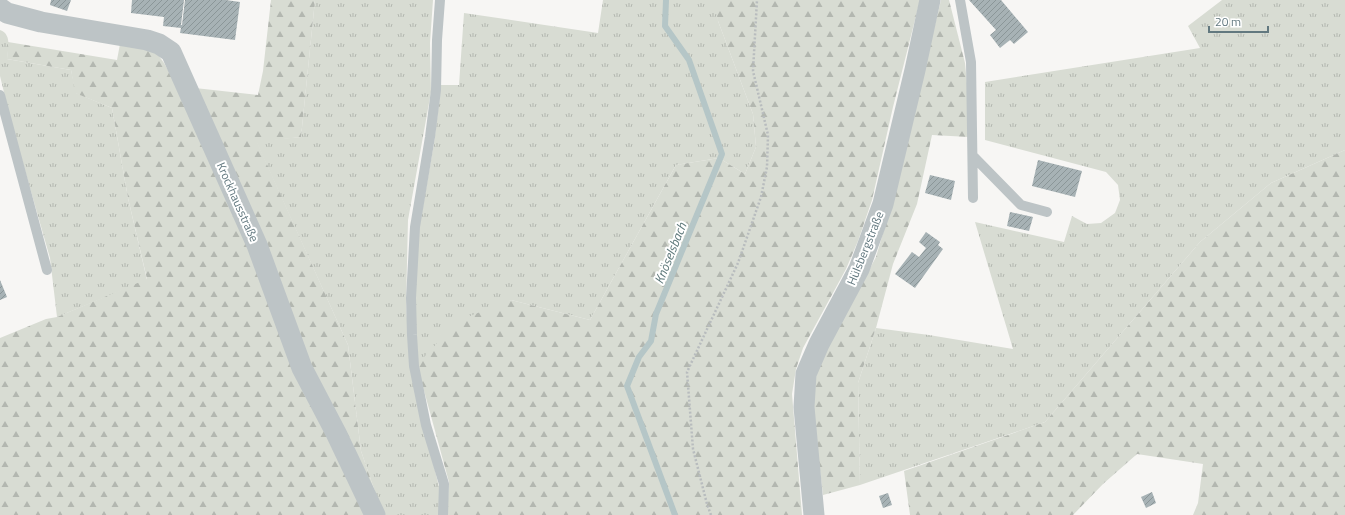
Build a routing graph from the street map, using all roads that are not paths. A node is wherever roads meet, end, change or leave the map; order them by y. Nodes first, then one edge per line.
1 (440, 0) edge
2 (930, 0) edge
3 (960, 0) edge
4 (0, 8) edge
5 (0, 94) edge
6 (973, 156) junction
7 (974, 198) dead end
8 (1047, 212) dead end
9 (47, 270) dead end
10 (375, 515) edge
11 (443, 515) edge
12 (814, 515) edge

1 - 11 lane
2 - 12 street, Hülsbergstraße
3 - 6 lane
4 - 10 street, Krockhausstraße
5 - 9 lane
6 - 7 lane
6 - 8 lane

